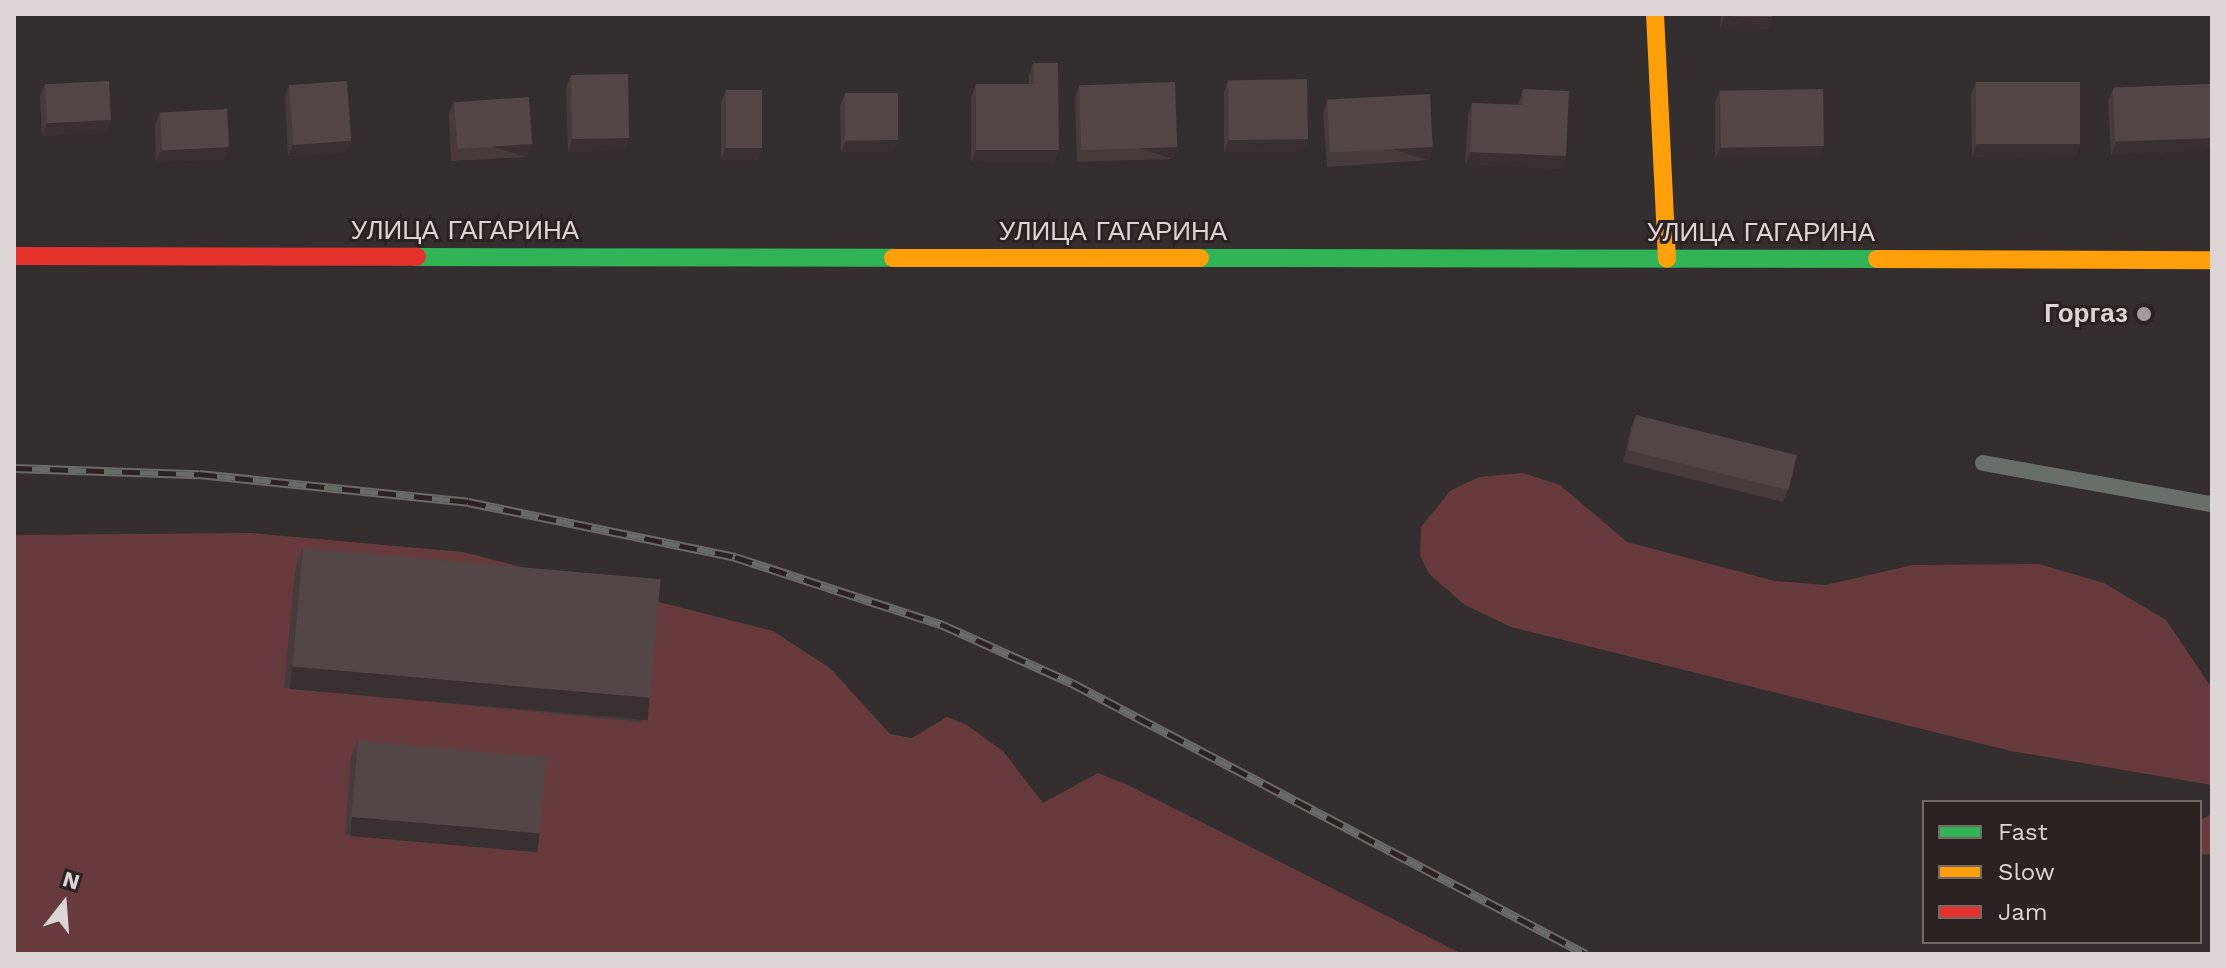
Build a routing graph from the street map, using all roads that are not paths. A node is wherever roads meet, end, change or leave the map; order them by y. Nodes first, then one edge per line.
1 (1655, 14) edge
2 (14, 256) edge
3 (1667, 259) junction
4 (2212, 260) edge
5 (1983, 463) dead end
6 (2212, 504) edge

1 - 3 main road
2 - 3 main road, УЛИЦА ГАГАРИНА
3 - 4 main road, УЛИЦА ГАГАРИНА
5 - 6 lane

